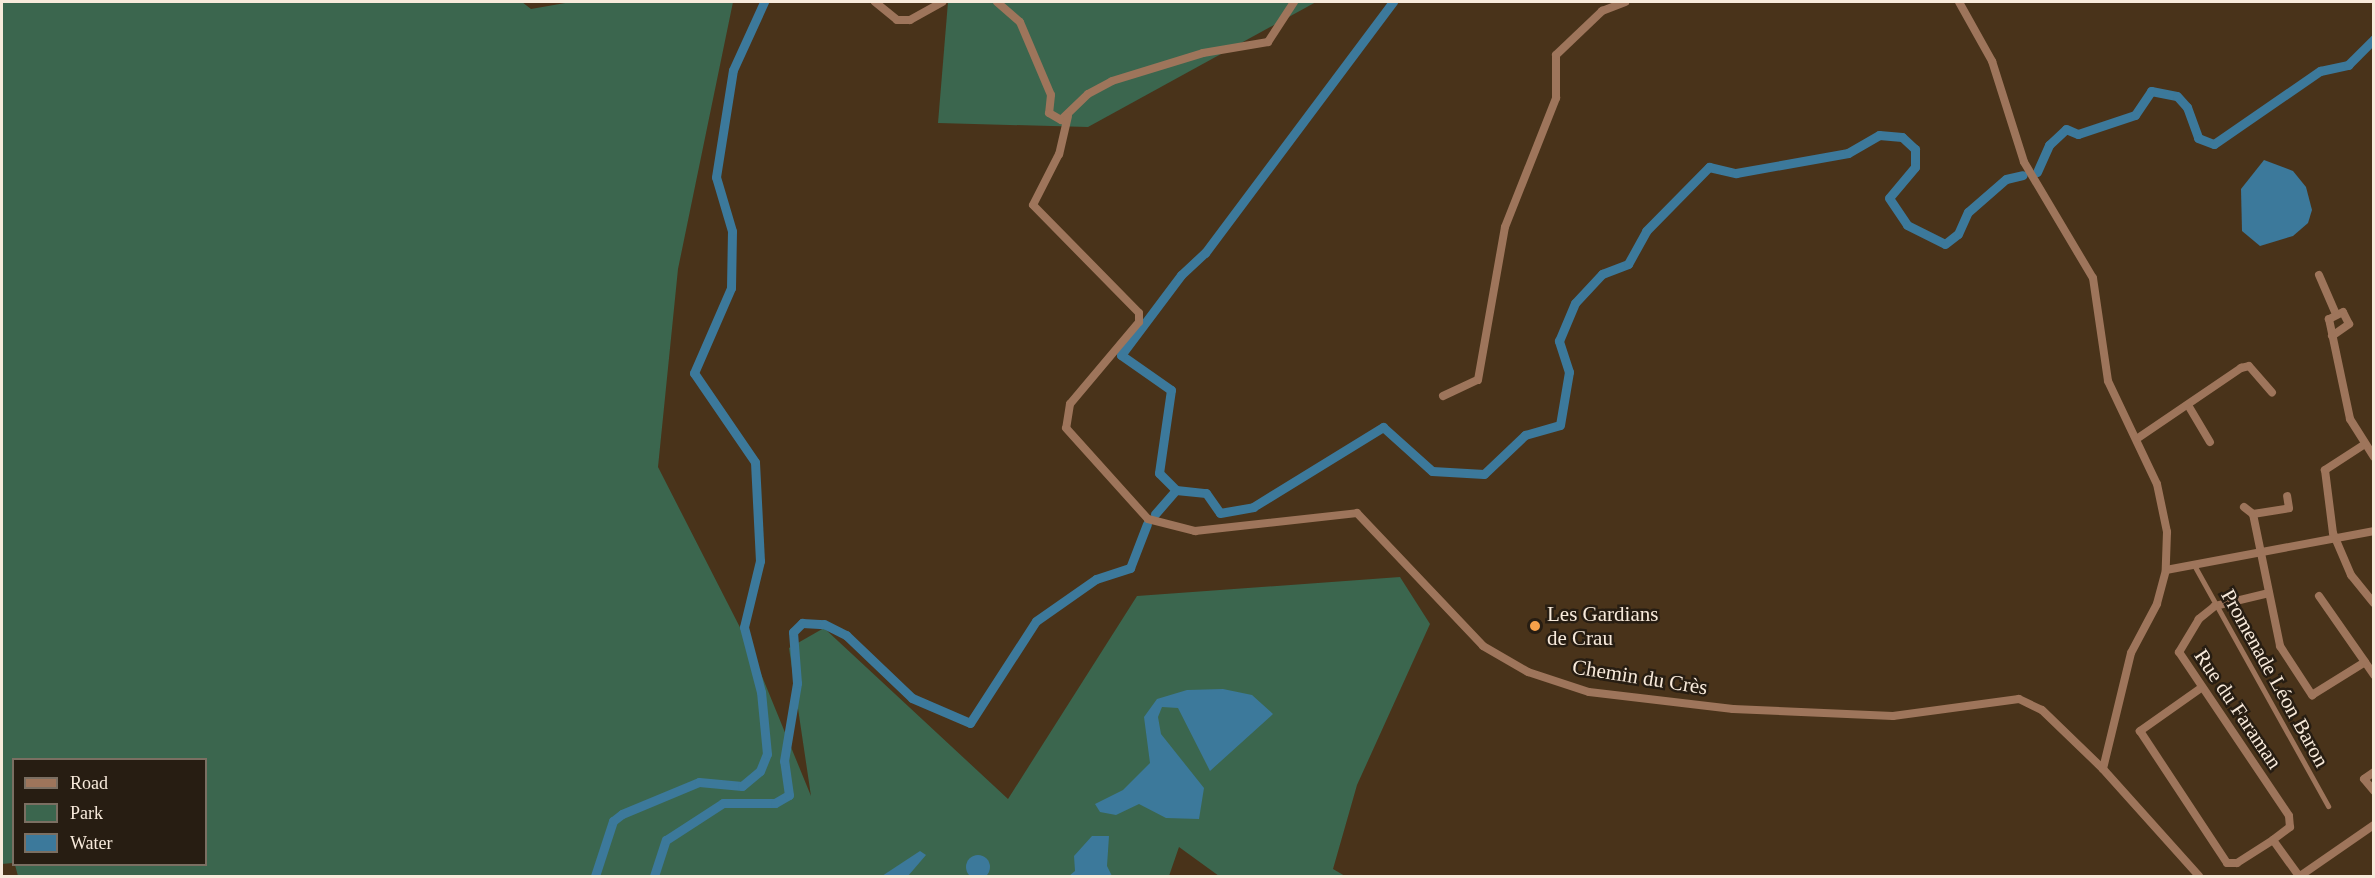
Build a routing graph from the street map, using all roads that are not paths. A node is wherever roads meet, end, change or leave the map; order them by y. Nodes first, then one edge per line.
1 (876, 2) edge
2 (942, 2) edge
3 (997, 2) edge
4 (1294, 2) edge
5 (1624, 2) edge
6 (1959, 2) edge
7 (1068, 116) junction
8 (2319, 275) dead end
9 (2335, 312) junction
10 (2332, 336) junction
11 (2272, 392) dead end
12 (1443, 396) dead end
13 (2188, 405) junction
14 (2138, 438) junction
15 (2210, 442) dead end
16 (2365, 444) junction
17 (2373, 457) edge
18 (2287, 496) dead end
19 (2244, 507) dead end
20 (2253, 514) junction
21 (2373, 531) edge
22 (2335, 538) junction
23 (2261, 554) junction
24 (2194, 565) junction
25 (2166, 570) junction
26 (2269, 593) junction
27 (2319, 596) dead end
28 (2373, 603) edge
29 (2215, 606) junction
30 (2365, 662) junction
31 (2373, 675) edge
32 (2201, 688) junction
33 (2103, 769) junction
34 (2373, 772) edge
35 (2373, 791) edge
36 (2328, 806) dead end
37 (2373, 825) edge
38 (2272, 840) junction
39 (2199, 876) edge
40 (2299, 876) edge

1 - 2 street
3 - 7 street
4 - 7 street
5 - 12 street
6 - 14 street
7 - 33 street, Chemin du Crès
8 - 9 street
9 - 10 street
9 - 10 street
10 - 16 street
11 - 13 street
13 - 14 street
13 - 15 street
14 - 25 street
16 - 17 street
16 - 22 street
18 - 20 street
19 - 20 street
20 - 23 street
21 - 22 street
22 - 23 street
22 - 28 street
23 - 24 street
23 - 26 street
24 - 25 street
24 - 29 street, Promenade Léon Baron
25 - 33 street
26 - 29 street
26 - 30 street
27 - 30 street
29 - 32 street, Rue du Faraman
29 - 36 street, Promenade Léon Baron
30 - 31 street
32 - 38 street, Rue du Faraman
32 - 38 street
33 - 39 street
34 - 35 street
37 - 40 street
38 - 40 street

